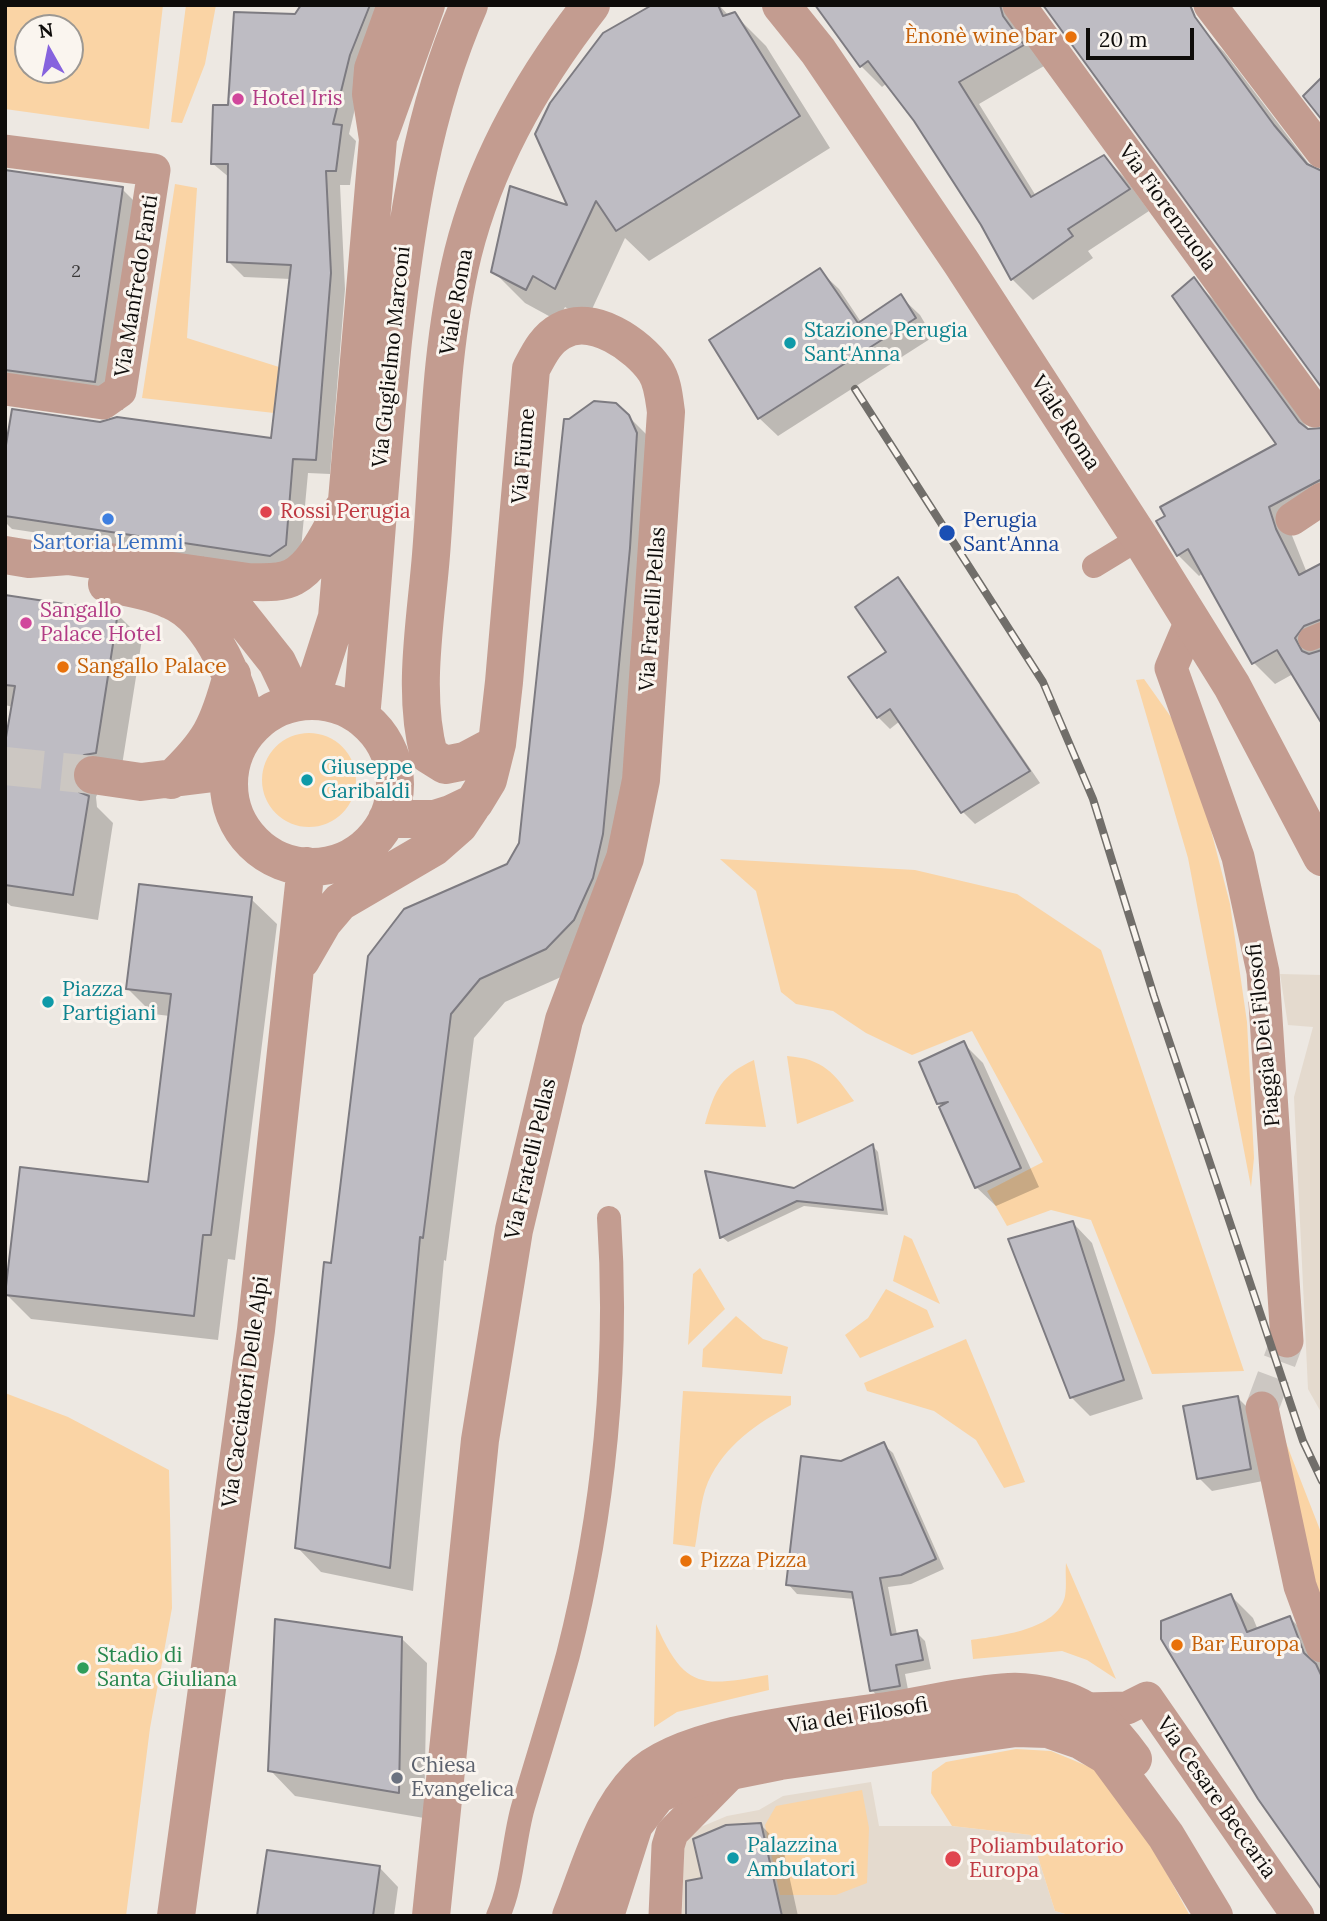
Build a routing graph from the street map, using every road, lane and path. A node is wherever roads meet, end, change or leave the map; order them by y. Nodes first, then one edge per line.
1 (396, 5) edge
2 (426, 5) edge
3 (469, 5) edge
4 (591, 5) edge
5 (781, 5) edge
6 (1020, 5) edge
7 (1210, 5) edge
8 (379, 138) junction
9 (5, 151) edge
10 (1322, 152) edge
11 (5, 388) edge
12 (1315, 411) dead end
13 (666, 412) joint
14 (350, 498) junction
15 (1322, 499) edge
16 (1292, 519) dead end
17 (1140, 538) junction
18 (17, 557) edge
19 (1094, 566) dead end
20 (223, 583) junction
21 (1191, 621) junction
22 (425, 630) junction
23 (208, 635) junction
24 (232, 675) junction
25 (303, 702) junction
26 (371, 726) junction
27 (248, 731) junction
28 (230, 771) junction
29 (93, 775) tunnel mouth
30 (486, 776) junction
31 (156, 781) junction
32 (395, 782) junction
33 (380, 830) junction
34 (1322, 857) edge
35 (306, 866) junction
36 (356, 890) junction
37 (295, 971) junction
38 (609, 1218) dead end
39 (1287, 1341) tunnel mouth
40 (1262, 1408) tunnel mouth
41 (1322, 1646) edge
42 (1086, 1709) junction
43 (735, 1769) junction
44 (1166, 1836) junction
45 (176, 1916) edge
46 (431, 1916) edge
47 (498, 1916) edge
48 (571, 1916) edge
49 (605, 1916) edge
50 (665, 1916) edge
51 (1214, 1916) edge
52 (1298, 1916) edge

1 - 8 street, Via Guglielmo Marconi
2 - 8 street
3 - 26 street, Via Guglielmo Marconi
4 - 22 street, Viale Roma
5 - 17 street, Viale Roma
6 - 12 street, Via Fiorenzuola
7 - 10 street
8 - 14 street, Via Guglielmo Marconi
9 - 11 street, Via Manfredo Fanti
13 - 30 street, Via Fiume
13 - 46 street, Via Fratelli Pellas
14 - 20 street, Via Guglielmo Marconi
14 - 25 street, Via Guglielmo Marconi
15 - 16 street
17 - 19 street
17 - 21 street, Viale Roma
18 - 20 street, Via Guglielmo Marconi
18 - 23 street
20 - 23 street
20 - 25 street
21 - 34 street, Viale Roma
21 - 39 street, Piaggia Dei Filosofi
22 - 26 street, Viale Roma
22 - 30 street, Viale Roma
23 - 24 street
24 - 27 street
24 - 31 street
25 - 26 street
25 - 27 street
26 - 32 street
27 - 28 street
28 - 31 street
28 - 35 street
29 - 31 street
30 - 32 street
30 - 33 street
30 - 36 street
32 - 33 street
33 - 35 street
33 - 36 street
35 - 37 street, Via Cacciatori Delle Alpi
36 - 37 street
37 - 45 street, Via Cacciatori Delle Alpi
38 - 47 street
40 - 41 street
42 - 44 street, Via dei Filosofi
42 - 48 street, Via dei Filosofi
42 - 52 street, Via Cesare Beccaria
43 - 44 street, Via dei Filosofi
43 - 49 street, Via dei Filosofi
43 - 50 street
44 - 51 street, Via dei Filosofi

